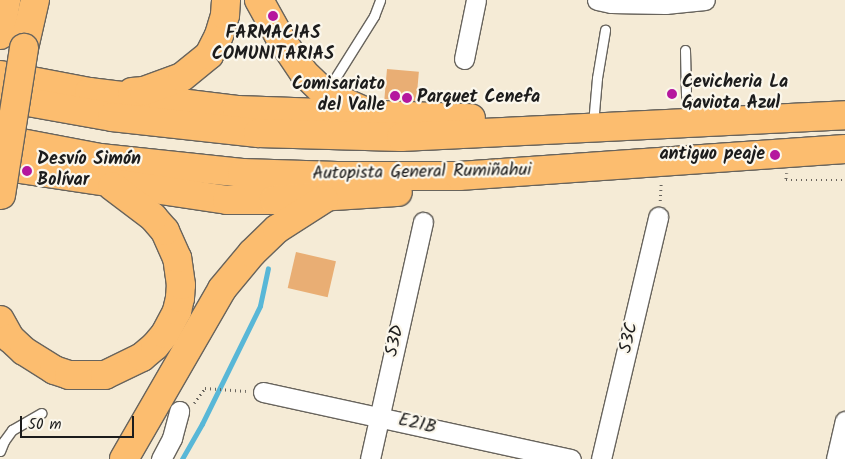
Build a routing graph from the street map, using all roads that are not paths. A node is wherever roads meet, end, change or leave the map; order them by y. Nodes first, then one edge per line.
1 (6, 0) edge
2 (35, 0) edge
3 (226, 0) edge
4 (259, 0) edge
5 (380, 0) edge
6 (476, 0) edge
7 (596, 0) edge
8 (705, 0) edge
9 (606, 30) dead end
10 (0, 35) edge
11 (686, 50) dead end
12 (464, 59) dead end
13 (0, 75) edge
14 (89, 92) junction
15 (326, 94) junction
16 (0, 97) edge
17 (371, 114) junction
18 (845, 114) edge
19 (691, 124) junction
20 (593, 129) junction
21 (553, 130) junction
22 (0, 139) edge
23 (845, 149) edge
24 (0, 166) edge
25 (459, 176) junction
26 (109, 184) junction
27 (1, 198) edge
28 (326, 198) junction
29 (658, 218) road end
30 (423, 222) dead end
31 (0, 320) edge
32 (263, 392) dead end
33 (179, 411) road end
34 (41, 413) dead end
35 (379, 416) junction
36 (845, 421) edge
37 (0, 451) edge
38 (124, 459) edge
39 (161, 459) edge
40 (370, 459) edge
41 (571, 459) edge
42 (601, 459) edge
43 (836, 459) edge

1 - 10 highway
2 - 27 highway, bridge
3 - 14 highway
4 - 15 highway
5 - 15 lane
6 - 12 street
7 - 8 street
9 - 20 lane
11 - 19 lane
13 - 14 highway
14 - 17 highway
15 - 17 highway
16 - 21 highway, Autopista General Rumiñahui
17 - 21 highway
18 - 19 highway, Autopista General Rumiñahui
19 - 20 highway, Autopista General Rumiñahui
20 - 21 highway, Autopista General Rumiñahui
22 - 25 highway, Autopista General Rumiñahui
23 - 25 highway, Autopista General Rumiñahui
24 - 26 highway
25 - 28 highway
26 - 28 highway
26 - 31 highway
28 - 38 highway
29 - 42 street, S3C
30 - 35 street, S3D
32 - 35 street, E21B
33 - 39 street
34 - 37 lane
35 - 40 street, S3D
35 - 41 street, E21B
36 - 43 street

